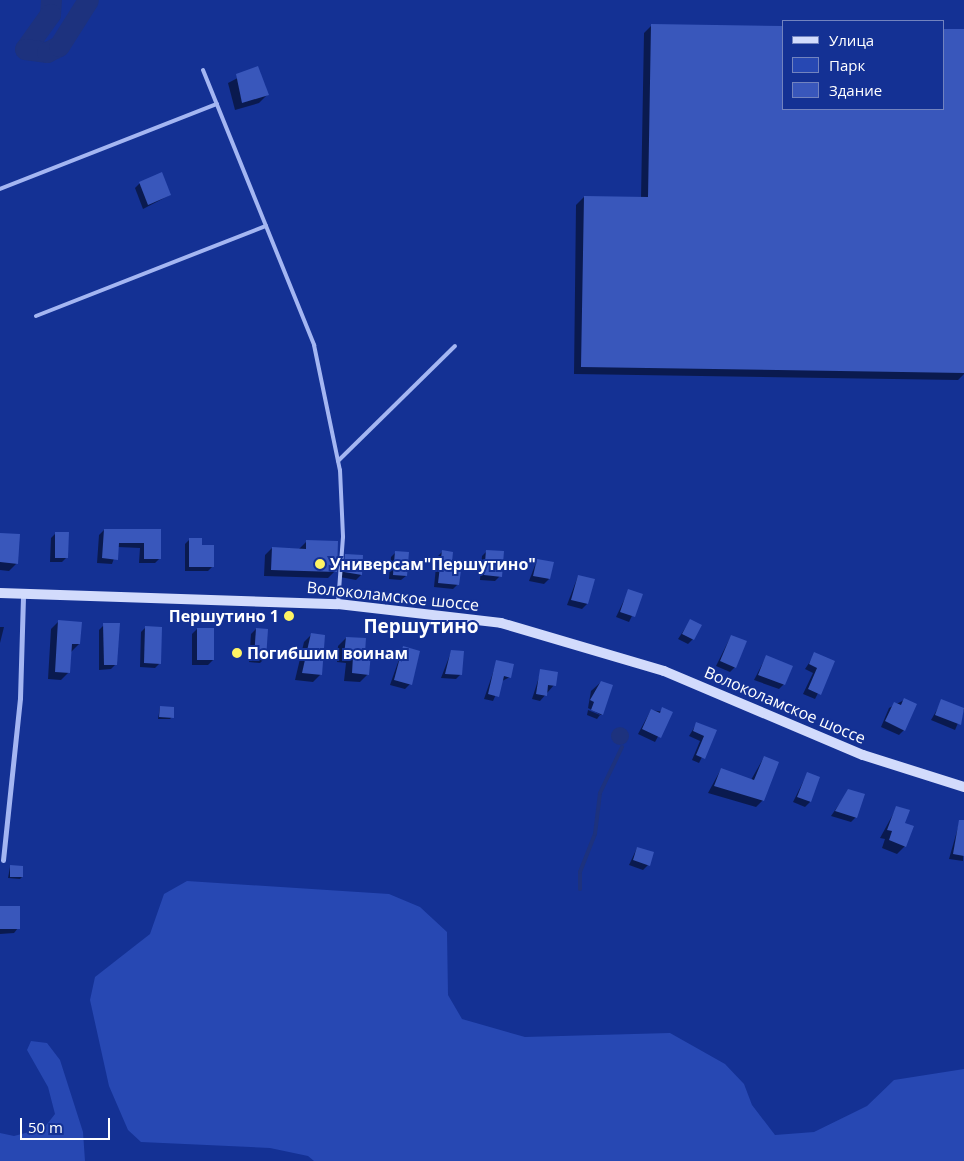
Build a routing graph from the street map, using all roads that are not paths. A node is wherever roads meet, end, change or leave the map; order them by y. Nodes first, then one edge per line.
1 (203, 70) dead end
2 (217, 104) junction
3 (0, 189) edge
4 (266, 226) junction
5 (36, 316) dead end
6 (455, 346) dead end
7 (338, 461) junction
8 (0, 594) edge
9 (23, 594) junction
10 (338, 604) junction
11 (964, 788) edge
12 (1, 860) edge

1 - 2 lane
2 - 3 lane
2 - 4 lane
4 - 5 lane
4 - 7 lane
6 - 7 lane
7 - 10 lane
8 - 9 street, Волоколамское шоссе
9 - 10 street, Волоколамское шоссе
9 - 12 street
10 - 11 street, Волоколамское шоссе

